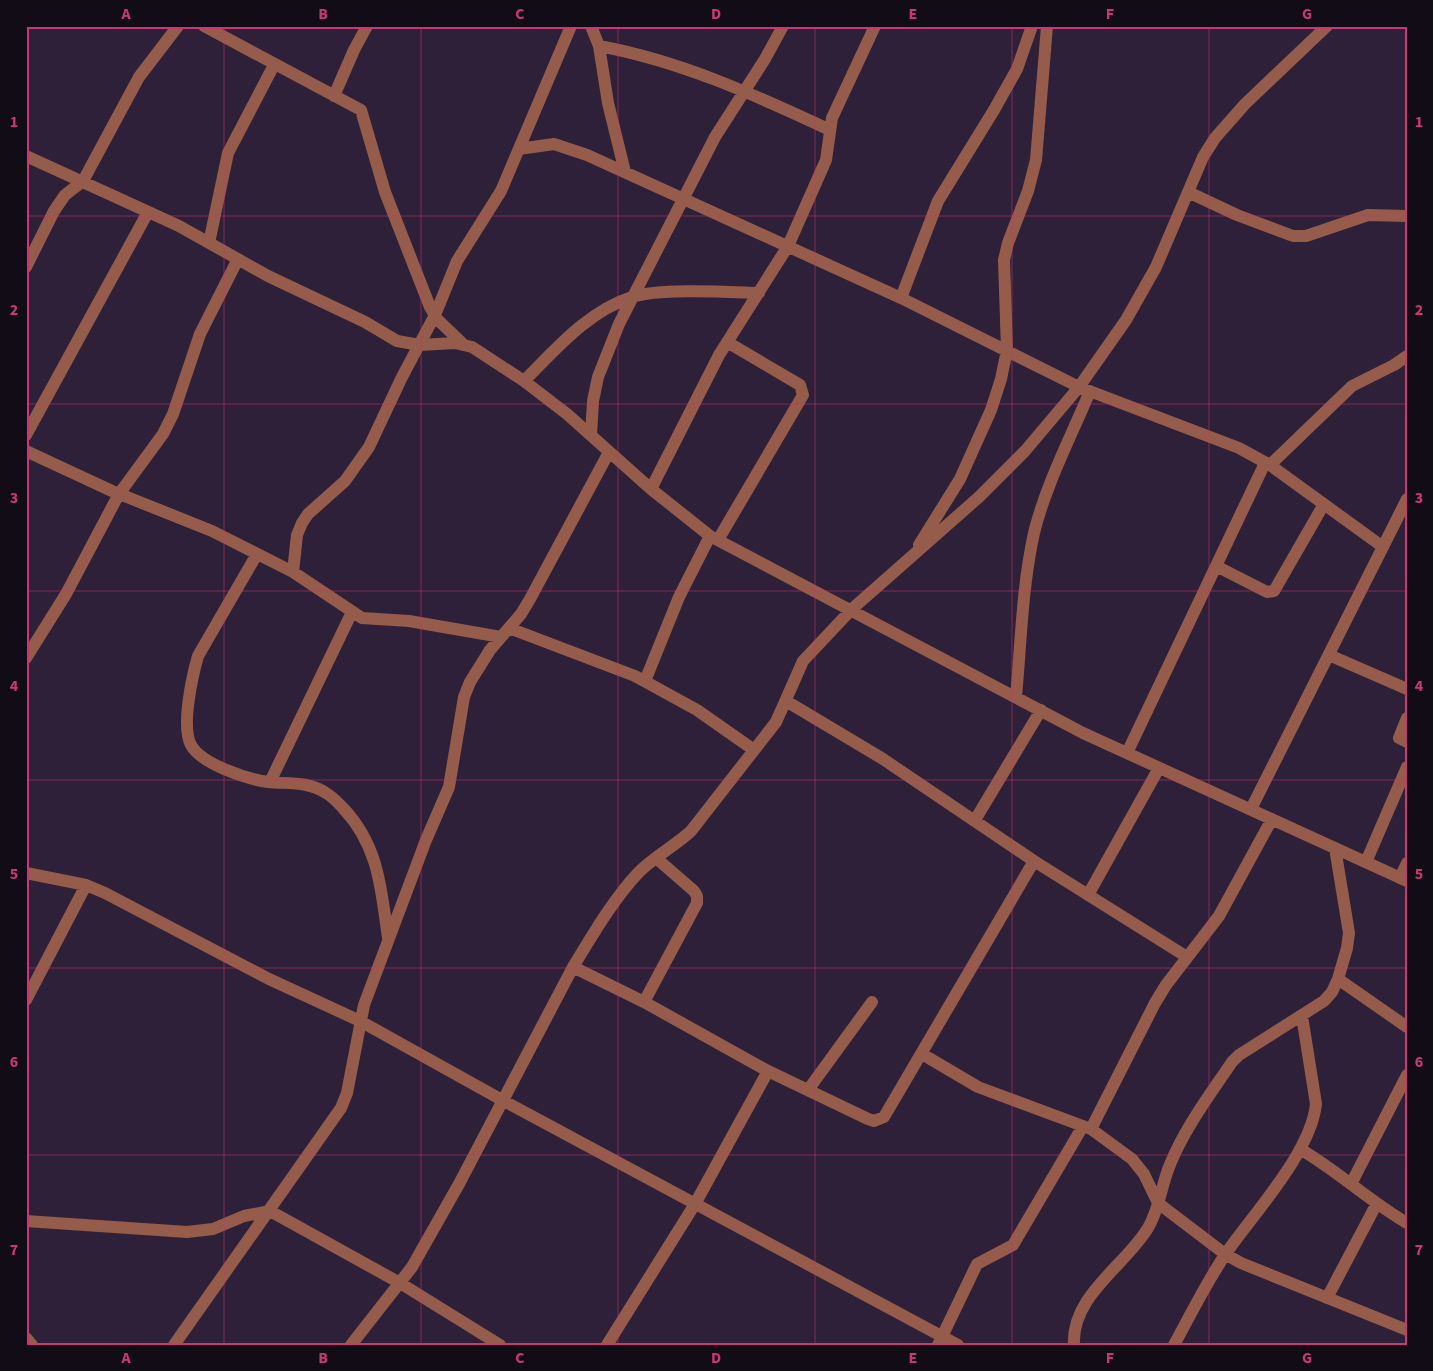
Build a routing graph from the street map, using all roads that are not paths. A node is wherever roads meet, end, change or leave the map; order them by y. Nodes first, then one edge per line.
1 (178, 26) edge
2 (204, 26) edge
3 (367, 26) edge
4 (571, 26) edge
5 (591, 26) edge
6 (783, 26) edge
7 (874, 26) edge
8 (1032, 26) edge
9 (1047, 26) edge
10 (1327, 26) edge
11 (599, 46) junction
12 (274, 65) junction
13 (744, 89) junction
14 (334, 96) junction
15 (830, 130) junction
16 (519, 149) junction
17 (26, 156) edge
18 (625, 172) junction
19 (83, 182) junction
20 (1188, 192) junction
21 (684, 198) junction
22 (148, 212) junction
23 (1407, 216) edge
24 (209, 243) junction
25 (788, 246) junction
26 (238, 259) junction
27 (26, 266) edge
28 (759, 293) junction
29 (633, 297) junction
30 (901, 298) junction
31 (435, 315) junction
32 (727, 342) junction
33 (463, 344) junction
34 (420, 345) junction
35 (1007, 350) junction
36 (1407, 356) edge
37 (524, 381) junction
38 (1085, 389) junction
39 (26, 435) edge
40 (591, 435) junction
41 (26, 451) edge
42 (609, 452) junction
43 (1268, 464) junction
44 (651, 489) junction
45 (119, 494) junction
46 (1407, 499) edge
47 (1324, 504) junction
48 (714, 538) junction
49 (1383, 548) junction
50 (256, 554) junction
51 (912, 557) junction
52 (1216, 566) junction
53 (293, 572) junction
54 (852, 609) junction
55 (352, 612) junction
56 (505, 633) junction
57 (1330, 656) junction
58 (26, 658) edge
59 (645, 681) junction
60 (1407, 689) edge
61 (1016, 697) junction
62 (786, 701) junction
63 (1041, 710) junction
64 (1407, 718) edge
65 (1407, 742) edge
66 (754, 750) junction
67 (1127, 753) junction
68 (1407, 767) edge
69 (1159, 768) junction
70 (270, 782) junction
71 (1251, 810) junction
72 (1272, 819) junction
73 (975, 820) junction
74 (1335, 848) junction
75 (656, 858) junction
76 (1034, 861) junction
77 (1366, 862) junction
78 (1407, 863) edge
79 (26, 873) edge
80 (1403, 880) edge
81 (86, 885) junction
82 (1088, 895) junction
83 (388, 940) junction
84 (1187, 957) junction
85 (573, 967) junction
86 (1338, 979) junction
87 (26, 1000) edge
88 (644, 1002) junction
89 (872, 1002) dead end
90 (1302, 1016) junction
91 (360, 1021) junction
92 (1407, 1027) edge
93 (922, 1054) junction
94 (768, 1071) junction
95 (1407, 1075) edge
96 (808, 1090) junction
97 (502, 1100) junction
98 (1087, 1127) junction
99 (1300, 1149) junction
100 (1351, 1184) junction
101 (1158, 1202) junction
102 (694, 1204) junction
103 (1376, 1205) junction
104 (270, 1211) junction
105 (26, 1221) edge
106 (1407, 1223) edge
107 (1226, 1254) junction
108 (400, 1283) junction
109 (1327, 1298) junction
110 (1407, 1330) edge
111 (26, 1338) edge
112 (940, 1341) edge
113 (32, 1345) edge
114 (174, 1345) edge
115 (351, 1345) edge
116 (500, 1345) edge
117 (608, 1345) edge
118 (958, 1345) edge
119 (1074, 1345) edge
120 (1174, 1345) edge

1 - 19 street
2 - 12 street
3 - 14 street
4 - 16 street
5 - 11 street
6 - 13 street
7 - 15 street
8 - 30 street
9 - 35 street
10 - 20 street
11 - 13 street
11 - 18 street
12 - 14 street
12 - 24 street
13 - 15 street
13 - 21 street
14 - 31 street
15 - 25 street
16 - 18 street
16 - 31 street
17 - 19 street
18 - 21 street
19 - 22 street
19 - 27 street
20 - 23 street
20 - 38 street
21 - 25 street
21 - 29 street
22 - 24 street
22 - 39 street
24 - 26 street
25 - 28 street
25 - 30 street
26 - 34 street
26 - 45 street
28 - 29 street
28 - 32 street
29 - 37 street
29 - 40 street
30 - 35 street
31 - 33 street
31 - 34 street
32 - 44 street
32 - 48 street
33 - 34 street
33 - 37 street
34 - 53 street
35 - 38 street
35 - 51 street
36 - 43 street
37 - 40 street
38 - 43 street
38 - 51 street
38 - 61 street
40 - 42 street
41 - 45 street
42 - 44 street
42 - 56 street
43 - 47 street
43 - 52 street
44 - 48 street
45 - 50 street
45 - 58 street
46 - 49 street
47 - 49 street
47 - 52 street
48 - 54 street
48 - 59 street
49 - 57 street
50 - 53 street
50 - 70 street
51 - 54 street
52 - 67 street
53 - 55 street
54 - 61 street
54 - 62 street
55 - 56 street
55 - 70 street
56 - 59 street
56 - 83 street
57 - 60 street
57 - 71 street
59 - 66 street
61 - 63 street
62 - 66 street
62 - 73 street
63 - 67 street
63 - 73 street
64 - 65 street
66 - 75 street
67 - 69 street
68 - 77 street
69 - 71 street
69 - 82 street
70 - 83 street
71 - 72 street
72 - 74 street
72 - 84 street
73 - 76 street
74 - 77 street
74 - 86 street
75 - 85 street
75 - 88 street
76 - 82 street
76 - 93 street
77 - 80 street
78 - 80 street
79 - 81 street
81 - 87 street
81 - 91 street
82 - 84 street
83 - 91 street
84 - 98 street
85 - 88 street
85 - 97 street
86 - 90 street
86 - 92 street
88 - 94 street
89 - 96 street
90 - 99 street
90 - 101 street
91 - 97 street
91 - 104 street
93 - 96 street
93 - 98 street
94 - 96 street
94 - 102 street
95 - 100 street
97 - 102 street
97 - 108 street
98 - 101 street
98 - 112 street
99 - 100 street
99 - 107 street
100 - 103 street
101 - 107 street
101 - 119 street
102 - 112 street
102 - 117 street
103 - 106 street
103 - 109 street
104 - 105 street
104 - 108 street
104 - 114 street
107 - 109 street
107 - 120 street
108 - 115 street
108 - 116 street
109 - 110 street
111 - 113 street
112 - 118 street

